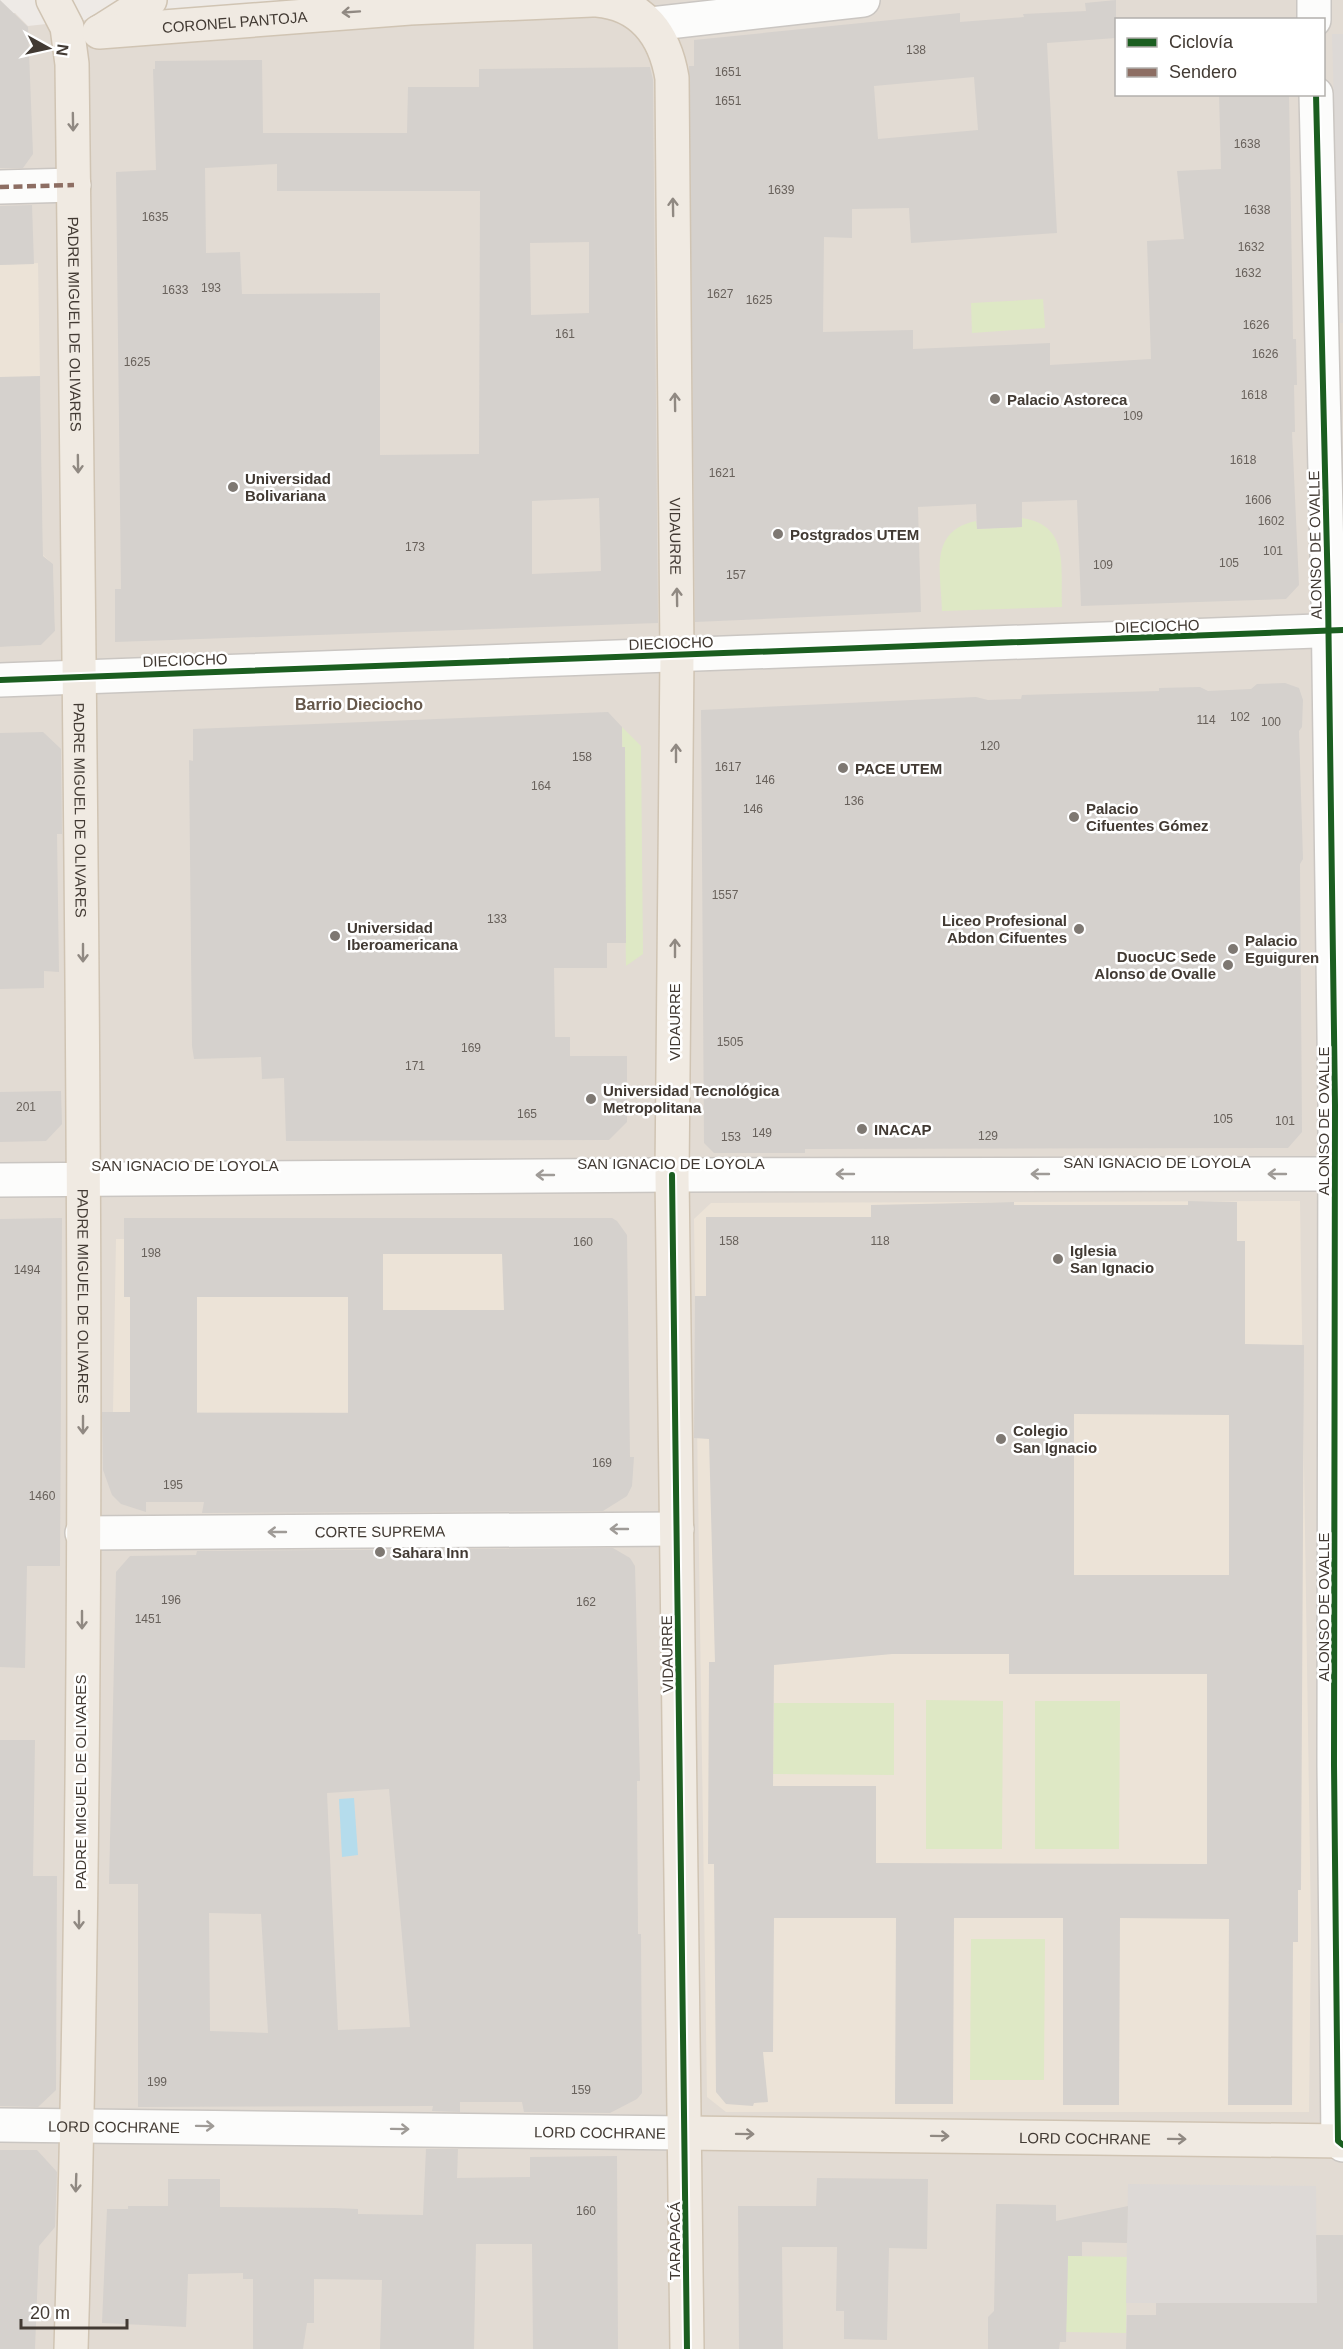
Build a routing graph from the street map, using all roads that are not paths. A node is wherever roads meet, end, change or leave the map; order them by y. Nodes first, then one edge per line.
1 (53, 0) edge
2 (150, 0) edge
3 (592, 0) edge
4 (597, 0) edge
5 (863, 0) edge
6 (1314, 0) edge
7 (396, 4) edge
8 (1314, 18) edge
9 (651, 24) junction
10 (99, 32) junction
11 (72, 64) junction
12 (1316, 96) edge
13 (74, 185) junction
14 (0, 188) edge
15 (1336, 631) edge
16 (678, 655) junction
17 (82, 676) junction
18 (0, 680) edge
19 (1339, 1174) edge
20 (672, 1175) junction
21 (85, 1178) junction
22 (0, 1180) edge
23 (677, 1529) junction
24 (82, 1533) junction
25 (0, 2125) edge
26 (78, 2125) junction
27 (686, 2133) junction
28 (1341, 2142) edge
29 (71, 2349) edge
30 (687, 2349) edge

1 - 11 main road, PADRE MIGUEL DE OLIVARES
2 - 10 main road
3 - 7 main road, CORONEL PANTOJA
4 - 9 main road
5 - 9 street
6 - 8 street
7 -> 10 main road, CORONEL PANTOJA
16 -> 9 main road, VIDAURRE
10 - 11 main road
11 -> 13 main road, PADRE MIGUEL DE OLIVARES
12 - 15 street, ALONSO DE OVALLE
13 - 14 street
13 -> 17 main road, PADRE MIGUEL DE OLIVARES
15 - 16 street, DIECIOCHO
15 - 19 street, ALONSO DE OVALLE
16 - 17 street, DIECIOCHO
20 -> 16 main road, VIDAURRE
17 - 18 street, DIECIOCHO
17 -> 21 main road, PADRE MIGUEL DE OLIVARES
19 -> 20 street, SAN IGNACIO DE LOYOLA
19 - 28 street, ALONSO DE OVALLE
20 -> 21 street, SAN IGNACIO DE LOYOLA
20 - 23 main road, VIDAURRE
21 - 22 street, SAN IGNACIO DE LOYOLA
21 -> 24 main road, PADRE MIGUEL DE OLIVARES
23 -> 24 street, CORTE SUPREMA
23 - 27 main road, VIDAURRE
24 -> 26 main road, PADRE MIGUEL DE OLIVARES
25 - 26 street, LORD COCHRANE
26 -> 27 street, LORD COCHRANE
26 -> 29 main road, PADRE MIGUEL DE OLIVARES
27 -> 28 main road, LORD COCHRANE
27 - 30 main road, TARAPACÁ

